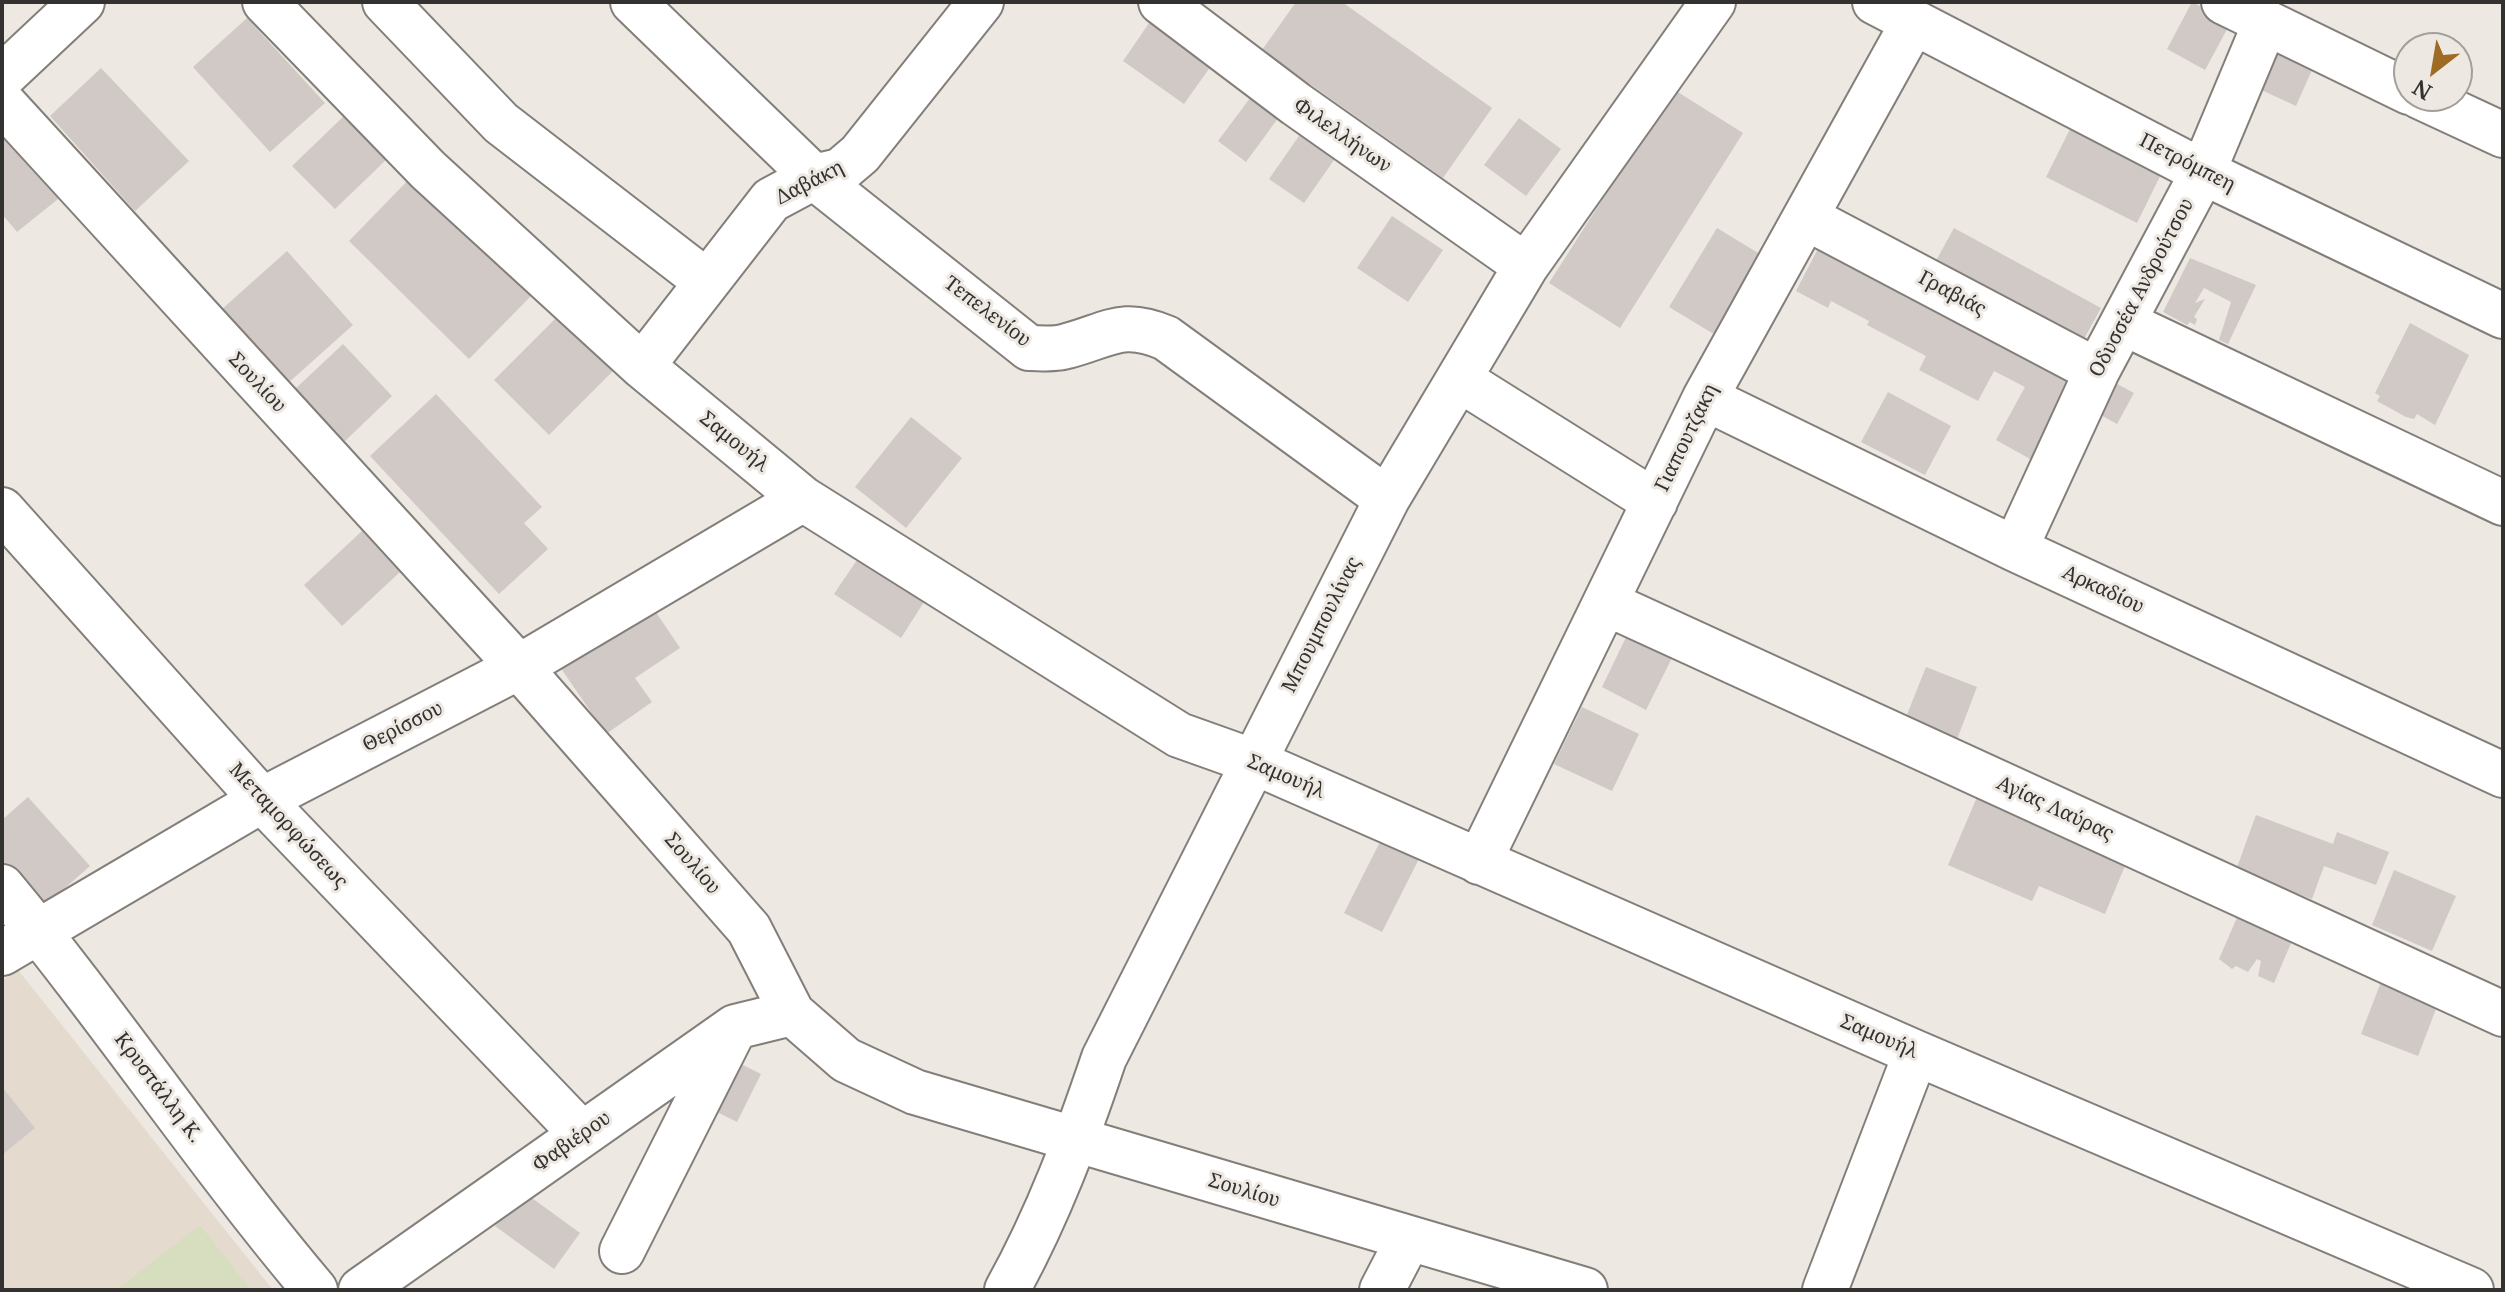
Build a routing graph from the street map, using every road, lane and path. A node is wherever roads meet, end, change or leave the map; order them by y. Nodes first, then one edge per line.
1 (82, 2) edge
2 (265, 2) edge
3 (385, 2) edge
4 (633, 2) edge
5 (981, 2) edge
6 (1161, 2) edge
7 (1713, 2) edge
8 (1875, 2) edge
9 (2224, 2) edge
10 (1913, 23) junction
11 (2265, 24) junction
12 (2, 77) edge
13 (2393, 84) edge
14 (2, 102) edge
15 (2453, 112) edge
16 (2503, 135) edge
17 (2203, 172) junction
18 (814, 177) junction
19 (1807, 218) junction
20 (1526, 266) junction
21 (707, 282) junction
22 (2503, 316) edge
23 (2124, 323) junction
24 (642, 366) junction
25 (2097, 371) junction
26 (1459, 379) junction
27 (1705, 398) junction
28 (803, 499) junction
29 (1387, 499) junction
30 (1655, 502) junction
31 (2503, 503) edge
32 (2, 510) edge
33 (2015, 549) junction
34 (1606, 603) junction
35 (519, 667) junction
36 (1252, 761) junction
37 (2503, 775) edge
38 (262, 800) junction
39 (1479, 862) junction
40 (2, 887) edge
41 (38, 929) junction
42 (2, 953) edge
43 (792, 1013) junction
44 (2503, 1014) edge
45 (735, 1027) junction
46 (1916, 1053) junction
47 (582, 1134) junction
48 (1076, 1141) junction
49 (1408, 1240) junction
50 (622, 1251) dead end
51 (315, 1290) edge
52 (361, 1290) edge
53 (1007, 1290) edge
54 (1382, 1290) edge
55 (1585, 1290) edge
56 (1825, 1290) edge
57 (2471, 1290) edge

1 - 12 street
2 - 24 street, Σαμουήλ
3 - 21 street
4 - 18 street, Τεπελενίου
5 - 18 street, Δαβάκη
6 - 20 street, Φιλελλήνων
7 - 20 street, Μπουμπουλίνας
8 - 10 street, Πετρόμπεη
9 - 11 street
10 - 17 street, Πετρόμπεη
10 - 19 street, Γιαπουτζακη
11 - 13 street
11 - 17 street, Οδυσσέα Ανδρούτσου
14 - 35 street, Σουλίου
15 - 16 street
17 - 22 street, Πετρόμπεη
17 - 23 street, Οδυσσέα Ανδρούτσου
18 - 21 street, Δαβάκη
18 - 29 street, Τεπελενίου
19 - 25 street, Γραβιάς
19 - 27 street, Γιαπουτζακη
20 - 26 street, Μπουμπουλίνας
21 - 24 street, Δαβάκη
23 - 25 street, Οδυσσέα Ανδρούτσου
23 - 31 street
24 - 28 street, Σαμουήλ
25 - 33 street, Οδυσσέα Ανδρούτσου
26 - 29 street, Μπουμπουλίνας
26 - 30 street
27 - 30 street, Γιαπουτζακη
27 - 33 street, Αρκαδίου
28 - 35 street, Θερίσσου
28 - 36 street, Σαμουήλ
29 - 36 street, Μπουμπουλίνας
30 - 34 street, Γιαπουτζακη
32 - 38 street, Μεταμορφώσεως
33 - 37 street, Αρκαδίου
34 - 39 street, Γιαπουτζακη
34 - 44 street, Αγίας Λαύρας
35 - 38 street, Θερίσσου
35 - 43 street, Σουλίου
36 - 39 street, Σαμουήλ
36 - 48 street, Μπουμπουλίνας
38 - 41 street, Θερίσσου
38 - 47 street, Μεταμορφώσεως
39 - 46 street, Σαμουήλ
40 - 41 street, Κρυστάλλη Κ.
41 - 42 street, Θερίσσου
41 - 51 street, Κρυστάλλη Κ.
43 - 45 street, Φαβιέρου
43 - 48 street, Σουλίου
45 - 47 street, Φαβιέρου
45 - 50 street
46 - 56 street
46 - 57 street, Σαμουήλ
47 - 52 street, Φαβιέρου
48 - 49 street, Σουλίου
48 - 53 street, Μπουμπουλίνας
49 - 54 street
49 - 55 street, Σουλίου

